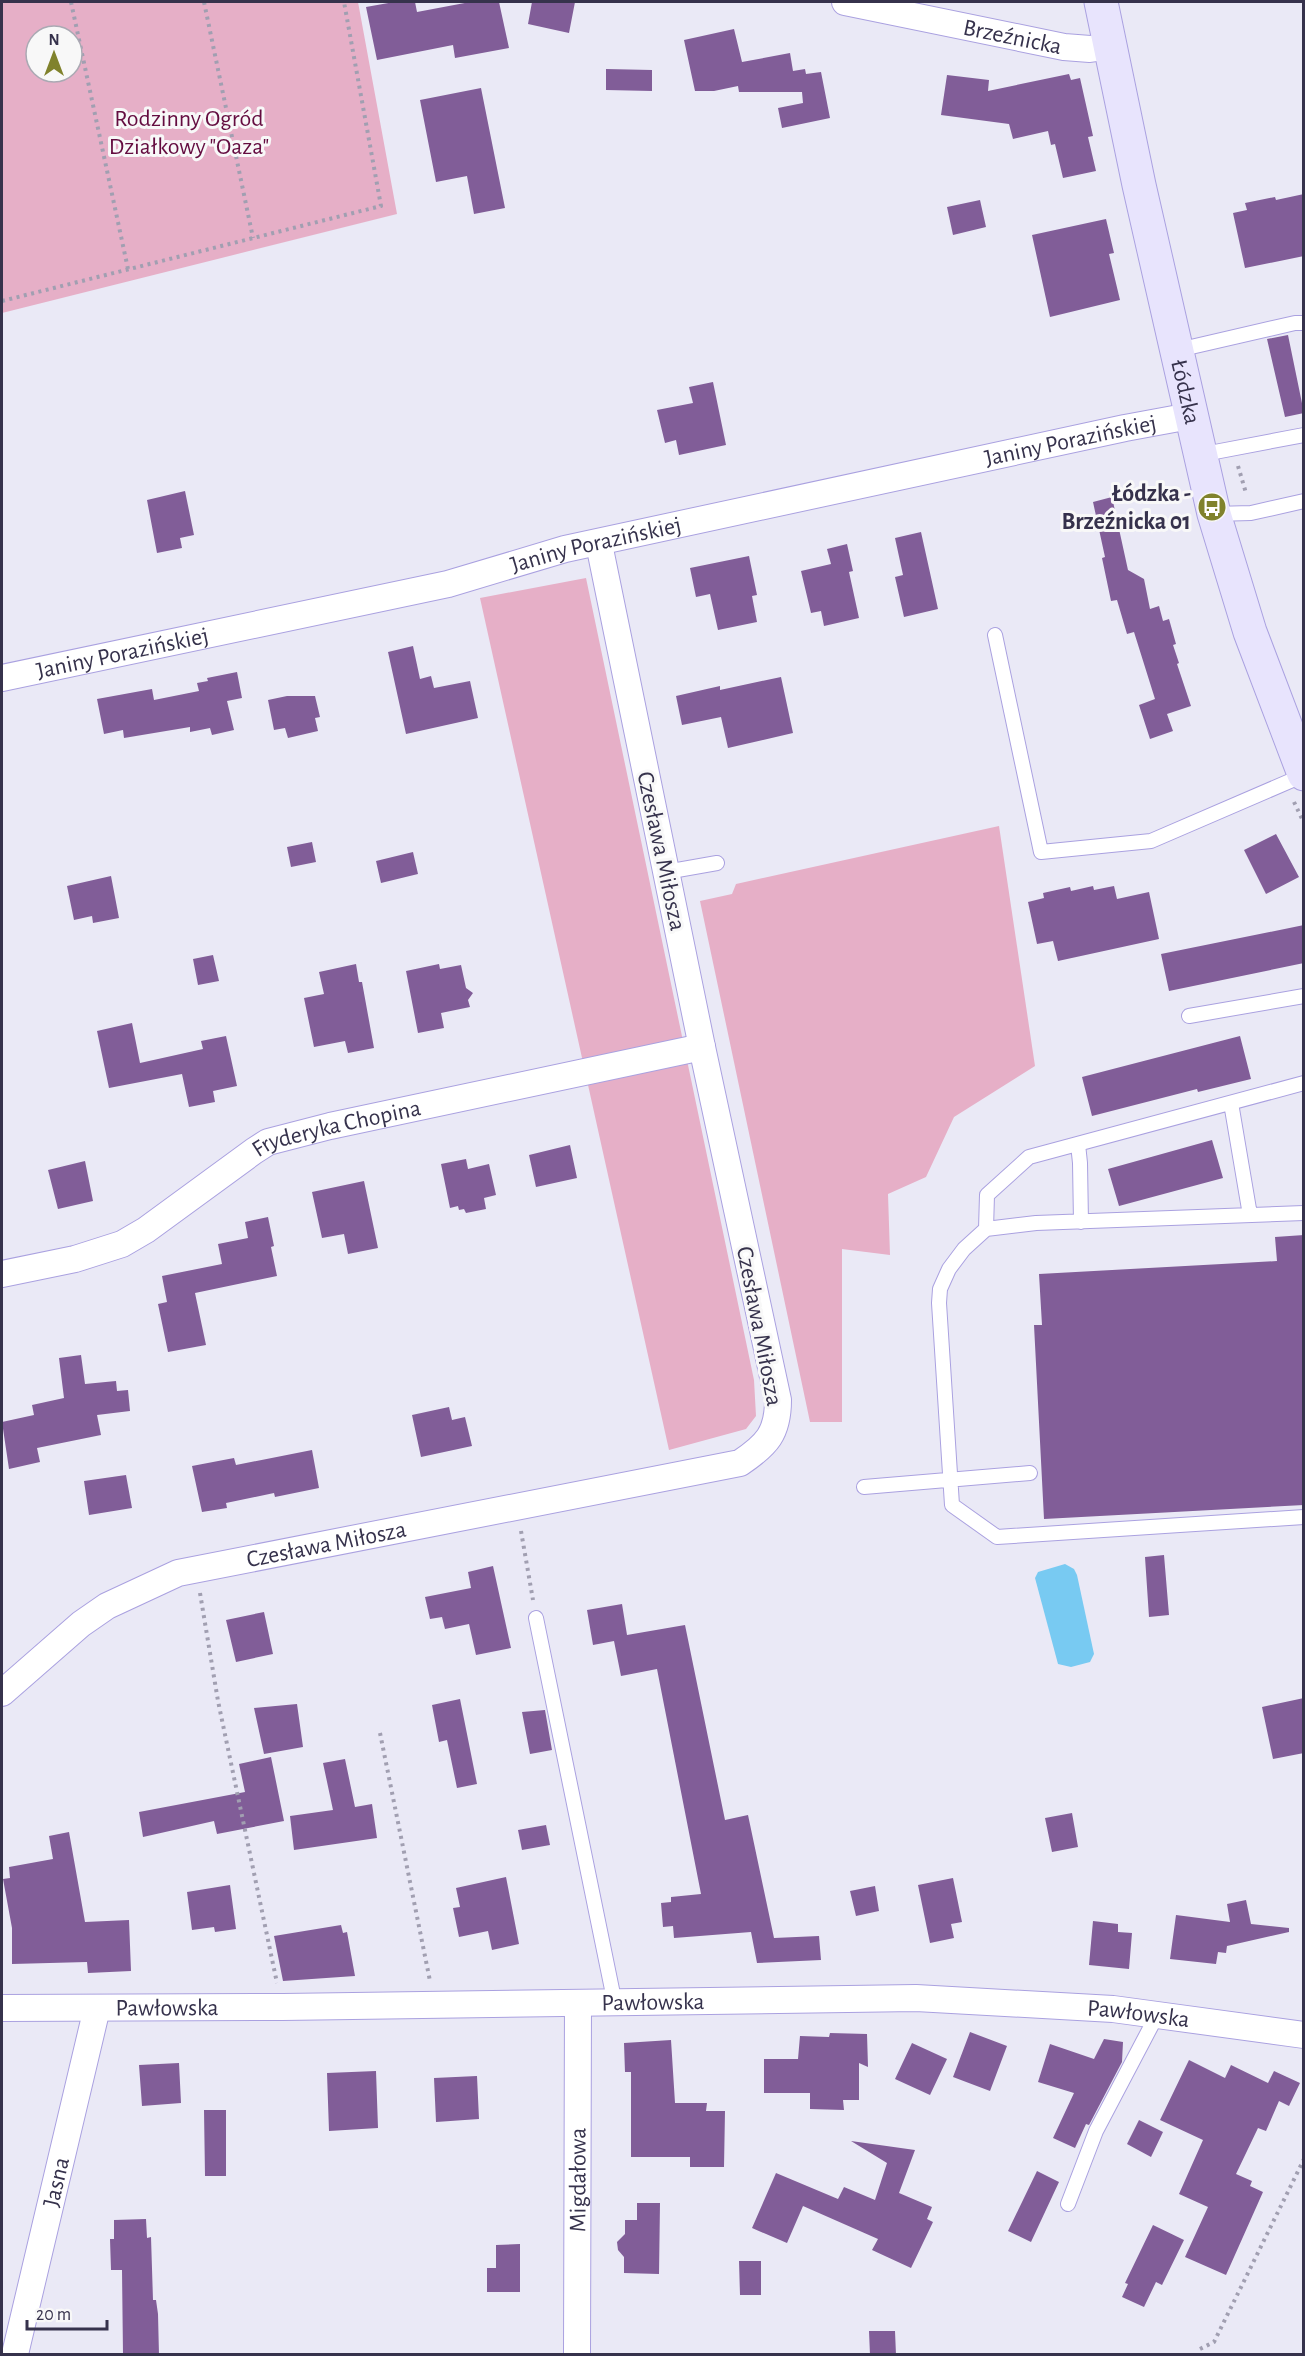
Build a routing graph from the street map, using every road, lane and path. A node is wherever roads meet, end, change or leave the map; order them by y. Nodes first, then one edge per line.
1 (71, 2) edge
2 (204, 2) edge
3 (344, 2) edge
4 (845, 2) edge
5 (1101, 2) edge
6 (1111, 46) junction
7 (253, 238) junction
8 (128, 269) junction
9 (2, 300) edge
10 (1304, 323) edge
11 (1178, 350) junction
12 (1190, 416) junction
13 (1304, 435) edge
14 (1199, 455) junction
15 (1304, 501) edge
16 (1214, 514) junction
17 (599, 544) junction
18 (995, 634) dead end
19 (2, 678) edge
20 (1304, 775) edge
21 (717, 863) dead end
22 (666, 872) junction
23 (1304, 996) edge
24 (1189, 1016) dead end
25 (702, 1047) junction
26 (1304, 1083) edge
27 (1231, 1103) junction
28 (1078, 1144) junction
29 (1304, 1214) edge
30 (1250, 1215) junction
31 (1081, 1222) junction
32 (986, 1229) junction
33 (2, 1274) edge
34 (1030, 1473) dead end
35 (950, 1479) junction
36 (864, 1487) dead end
37 (516, 1506) junction
38 (1304, 1517) edge
39 (196, 1569) junction
40 (536, 1618) joint
41 (2, 1693) edge
42 (380, 1733) dead end
43 (578, 2004) junction
44 (615, 2004) junction
45 (435, 2006) junction
46 (2, 2007) edge
47 (283, 2007) junction
48 (97, 2008) junction
49 (1157, 2015) junction
50 (1304, 2035) edge
51 (1304, 2159) edge
52 (1068, 2204) dead end
53 (1200, 2349) dead end
54 (15, 2355) edge
55 (577, 2355) edge

1 - 8 path
2 - 7 path
3 - 7 path
4 - 6 street, Brzeźnicka
5 - 6 main road, Łódzka
6 - 11 main road, Łódzka
7 - 8 path
8 - 9 path
10 - 11 lane
11 - 12 main road, Łódzka
12 - 14 main road, Łódzka
12 - 17 street, Janiny Porazińskiej
13 - 14 lane
14 - 16 main road, Łódzka
15 - 16 lane
16 - 20 main road, Łódzka
17 - 19 street, Janiny Porazińskiej
17 - 22 street, Czesława Miłosza
18 - 20 lane
21 - 22 lane
22 - 25 street, Czesława Miłosza
23 - 24 lane
25 - 33 street, Fryderyka Chopina
25 - 37 street, Czesława Miłosza
26 - 27 lane
27 - 28 lane
27 - 30 lane
28 - 31 lane
28 - 32 lane
29 - 30 lane
30 - 31 lane
31 - 32 lane
32 - 35 lane
34 - 35 lane
35 - 36 lane
35 - 38 lane
37 - 39 street, Czesława Miłosza
37 - 40 path
39 - 41 street, Czesława Miłosza
39 - 47 path
40 - 44 lane
42 - 45 path
43 - 44 street, Pawłowska
43 - 45 street, Pawłowska
43 - 55 street, Migdałowa
44 - 49 street, Pawłowska
45 - 47 street, Pawłowska
46 - 48 street, Pawłowska
47 - 48 street, Pawłowska
48 - 54 street, Jasna
49 - 50 street, Pawłowska
49 - 52 lane
51 - 53 path

